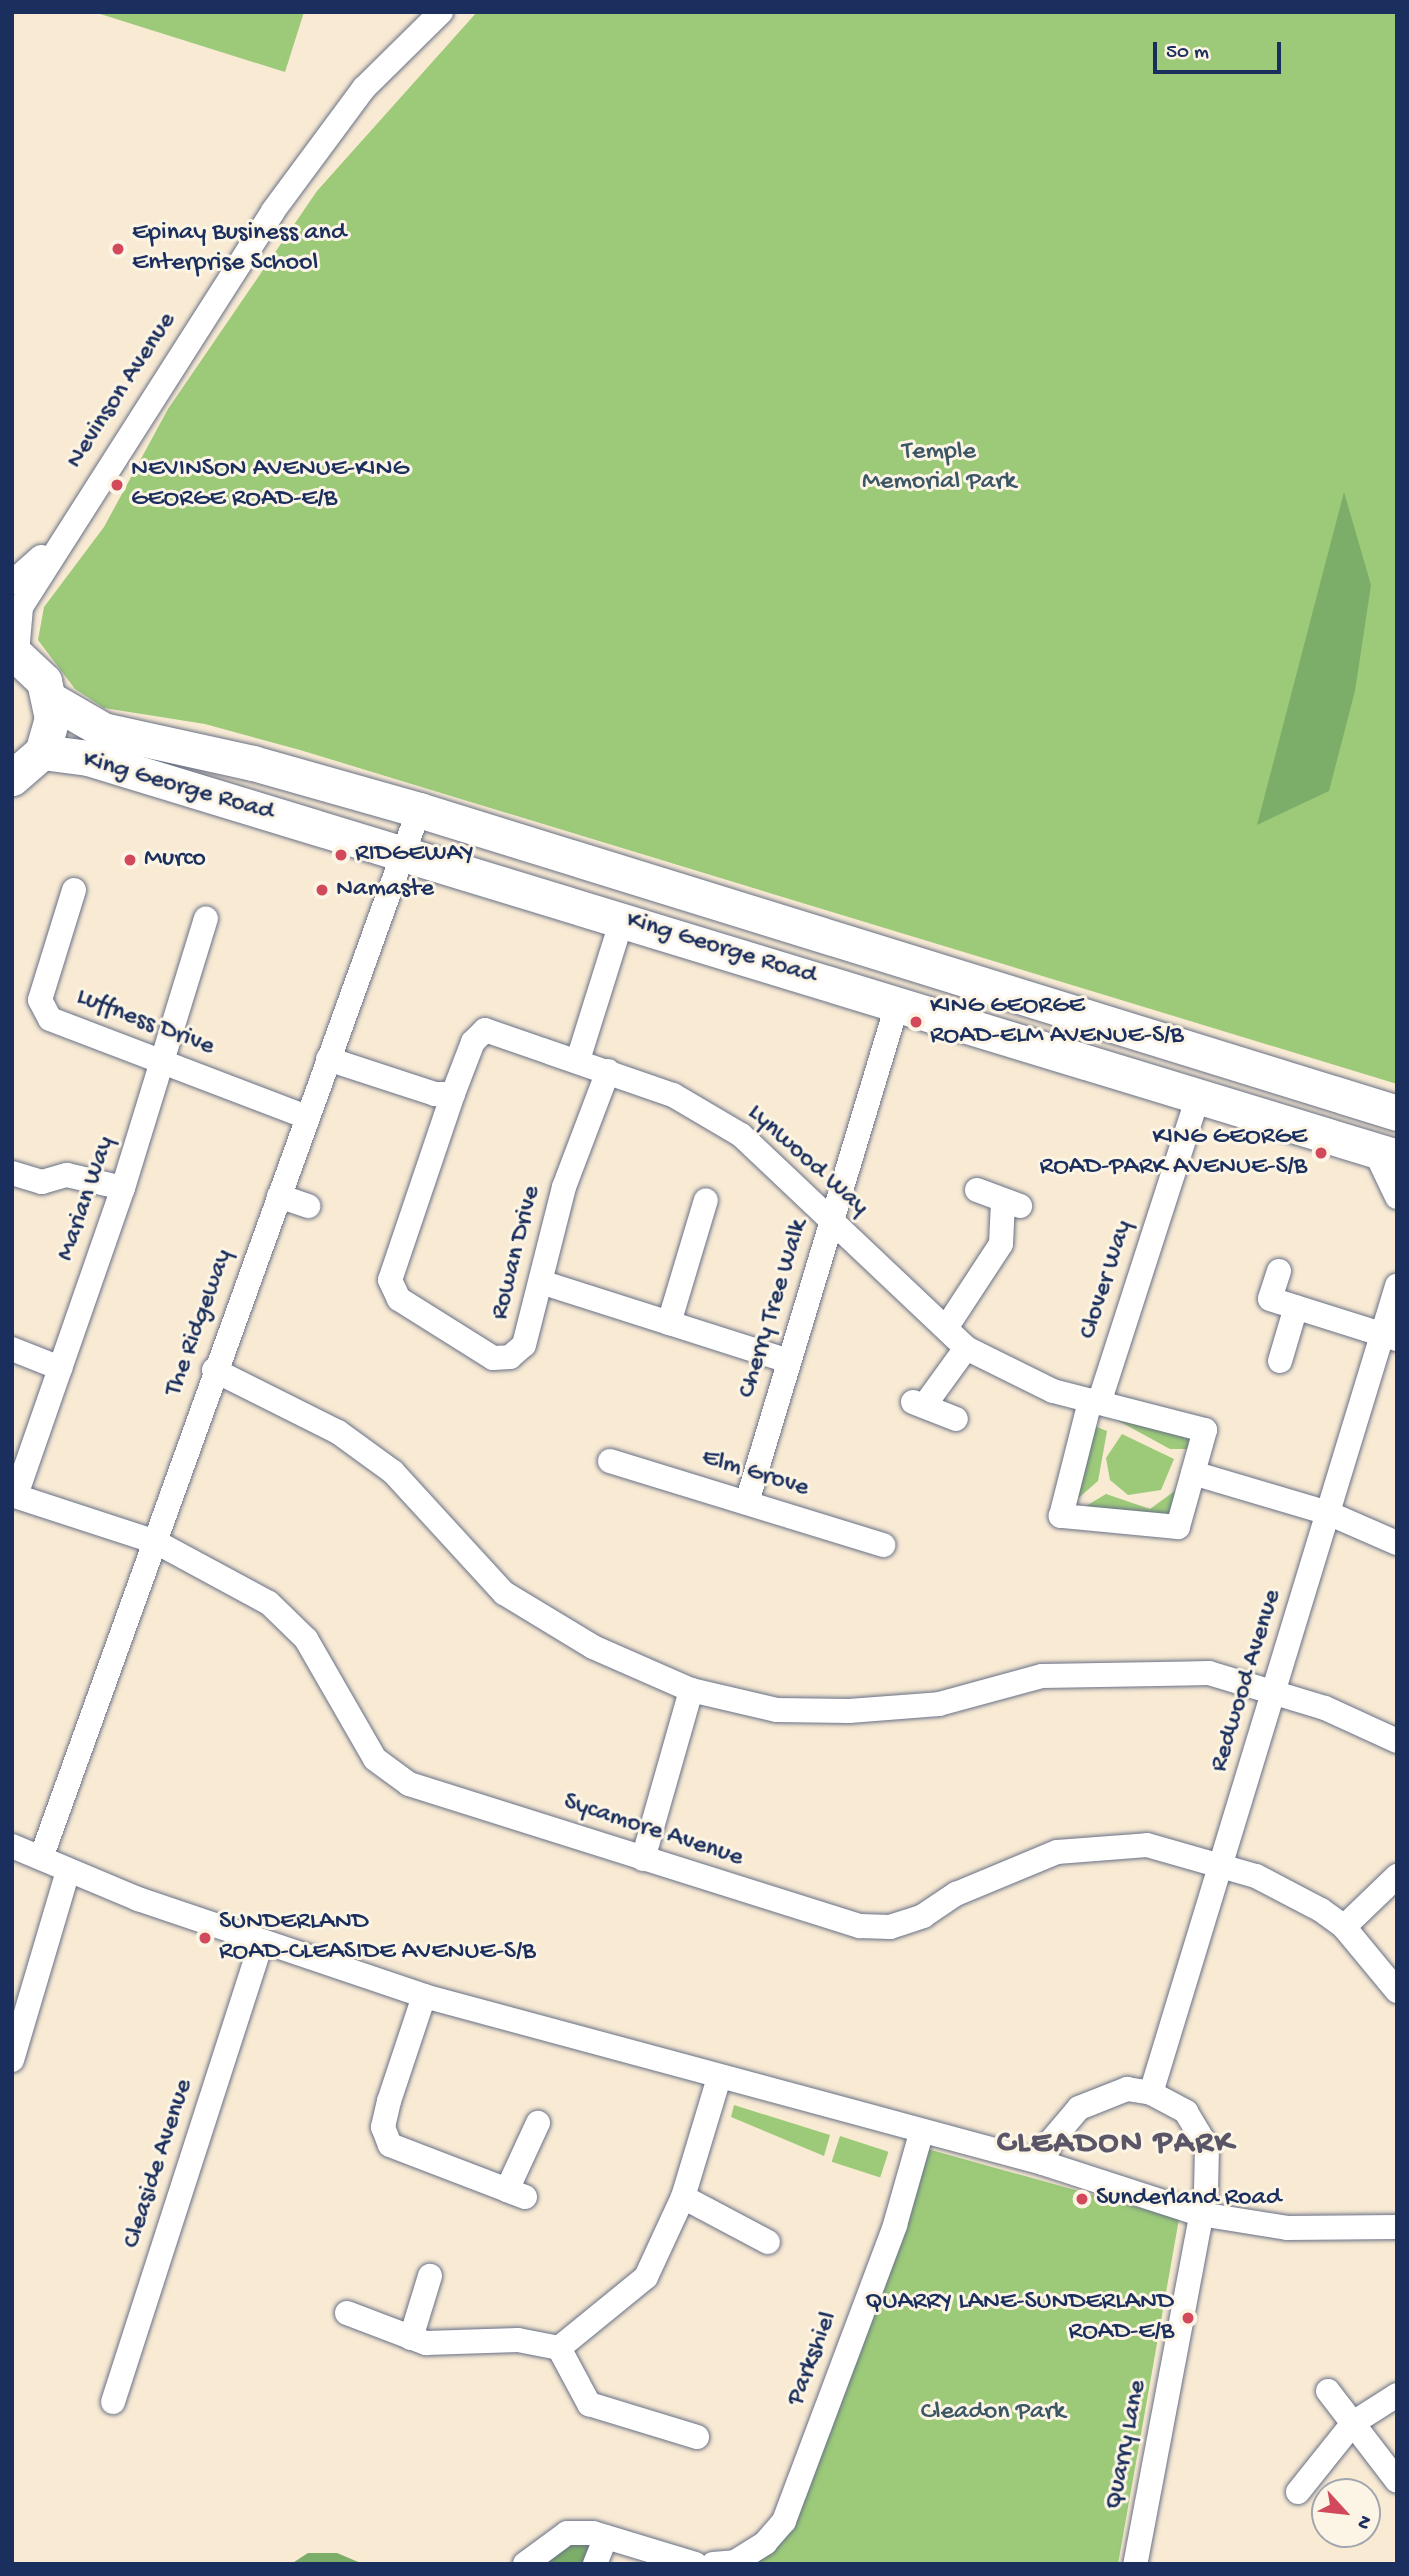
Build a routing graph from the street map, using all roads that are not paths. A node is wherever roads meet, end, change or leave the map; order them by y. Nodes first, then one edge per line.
1 (437, 13) edge
2 (60, 541) junction
3 (12, 583) edge
4 (15, 652) edge
5 (51, 700) junction
6 (42, 752) junction
7 (12, 778) edge
8 (419, 810) junction
9 (404, 853) junction
10 (75, 890) dead end
11 (206, 919) dead end
12 (622, 920) junction
13 (910, 964) junction
14 (898, 1002) junction
15 (328, 1059) junction
16 (578, 1060) junction
17 (164, 1063) junction
18 (608, 1071) junction
19 (453, 1094) junction
20 (1198, 1096) junction
21 (1392, 1111) edge
22 (307, 1118) junction
23 (1386, 1154) edge
24 (12, 1173) edge
25 (123, 1188) junction
26 (977, 1190) dead end
27 (279, 1196) junction
28 (1397, 1197) edge
29 (706, 1200) dead end
30 (308, 1206) dead end
31 (832, 1222) junction
32 (1279, 1272) dead end
33 (544, 1283) junction
34 (1397, 1286) edge
35 (1296, 1307) junction
36 (668, 1323) junction
37 (946, 1328) junction
38 (1389, 1337) edge
39 (966, 1348) junction
40 (12, 1349) edge
41 (789, 1361) junction
42 (1280, 1361) dead end
43 (60, 1368) junction
44 (214, 1370) junction
45 (1095, 1402) junction
46 (956, 1419) dead end
47 (610, 1461) dead end
48 (1194, 1473) junction
49 (14, 1495) edge
50 (747, 1502) junction
51 (1328, 1513) junction
52 (156, 1542) junction
53 (1397, 1543) edge
54 (883, 1545) dead end
55 (691, 1690) junction
56 (1275, 1692) junction
57 (1395, 1735) edge
58 (12, 1846) edge
59 (41, 1858) junction
60 (643, 1859) junction
61 (1223, 1865) junction
62 (68, 1871) junction
63 (1397, 1876) edge
64 (1344, 1927) junction
65 (261, 1944) junction
66 (1397, 1991) edge
67 (424, 1996) junction
68 (12, 2060) edge
69 (719, 2078) junction
70 (1152, 2093) junction
71 (538, 2123) dead end
72 (921, 2134) junction
73 (1043, 2163) junction
74 (683, 2197) junction
75 (1200, 2214) junction
76 (1397, 2227) edge
77 (768, 2242) dead end
78 (430, 2276) dead end
79 (347, 2313) dead end
80 (411, 2338) junction
81 (559, 2348) junction
82 (1328, 2391) dead end
83 (1397, 2395) edge
84 (113, 2402) dead end
85 (1353, 2423) junction
86 (697, 2437) dead end
87 (1397, 2481) edge
88 (1298, 2492) dead end
89 (606, 2537) junction
90 (525, 2564) edge
91 (595, 2564) edge
92 (695, 2564) edge
93 (713, 2564) edge
94 (1135, 2564) edge

1 - 2 street, Nevinson Avenue
2 - 3 street, Nevinson Avenue
2 - 4 street, Nevinson Avenue
4 - 5 highway
5 - 6 highway
5 - 8 highway, King George Road
6 - 7 highway
6 - 9 highway, King George Road
8 - 9 street, The Ridgeway
8 - 13 highway, King George Road
9 - 12 highway, King George Road
9 - 15 street, The Ridgeway
10 - 17 street, Luffness Drive
11 - 17 street, Marian Way
12 - 14 highway, King George Road
12 - 16 street
13 - 14 highway
13 - 21 highway, King George Road
14 - 20 highway, King George Road
14 - 31 street, Cherry Tree Walk
15 - 19 street
15 - 22 street, The Ridgeway
16 - 18 street, Lynwood Way
16 - 19 street, Lynwood Way
17 - 22 street, Luffness Drive
17 - 25 street, Marian Way
18 - 31 street, Lynwood Way
18 - 33 street, Rowan Drive
19 - 33 street, Rowan Drive
20 - 23 highway, King George Road
20 - 45 street, Clover Way
21 - 23 highway
22 - 27 street, The Ridgeway
23 - 28 street
24 - 25 street
25 - 43 street, Marian Way
26 - 37 street
27 - 30 street
27 - 44 street, The Ridgeway
29 - 36 street
31 - 37 street, Lynwood Way
31 - 41 street, Cherry Tree Walk
32 - 35 street
33 - 36 street
34 - 38 street, Redwood Avenue
35 - 38 street
35 - 42 street
36 - 41 street
37 - 39 street, Lynwood Way
38 - 51 street, Redwood Avenue
39 - 45 street, Lynwood Way
39 - 46 street
40 - 43 street
41 - 50 street, Cherry Tree Walk
43 - 49 street, Marian Way
44 - 52 street, The Ridgeway
44 - 55 street
45 - 48 street, Lynwood Way
45 - 48 street, Lynwood Way
47 - 50 street, Elm Grove
48 - 51 street
49 - 52 street, Sycamore Avenue
50 - 54 street, Elm Grove
51 - 53 street
51 - 56 street, Redwood Avenue
52 - 59 street, The Ridgeway
52 - 60 street, Sycamore Avenue
55 - 56 street
55 - 60 street
56 - 57 street
56 - 61 street, Redwood Avenue
58 - 59 street
59 - 62 street
60 - 61 street, Sycamore Avenue
61 - 64 street, Sycamore Avenue
61 - 70 street, Redwood Avenue
62 - 65 street
62 - 68 street
63 - 64 street
64 - 66 street, Sycamore Avenue
65 - 67 street
65 - 84 street, Cleaside Avenue
67 - 69 street
67 - 71 street
69 - 72 street
69 - 74 street
70 - 73 street
70 - 75 street, Quarry Lane
72 - 73 street
72 - 93 street, Parkshiel
73 - 75 street
74 - 77 street
74 - 81 street
75 - 76 street
75 - 94 street, Quarry Lane
78 - 80 street
79 - 80 street
80 - 81 street
81 - 86 street
82 - 85 street
83 - 85 street
85 - 87 street
85 - 88 street
89 - 90 street
89 - 91 street
89 - 92 street

